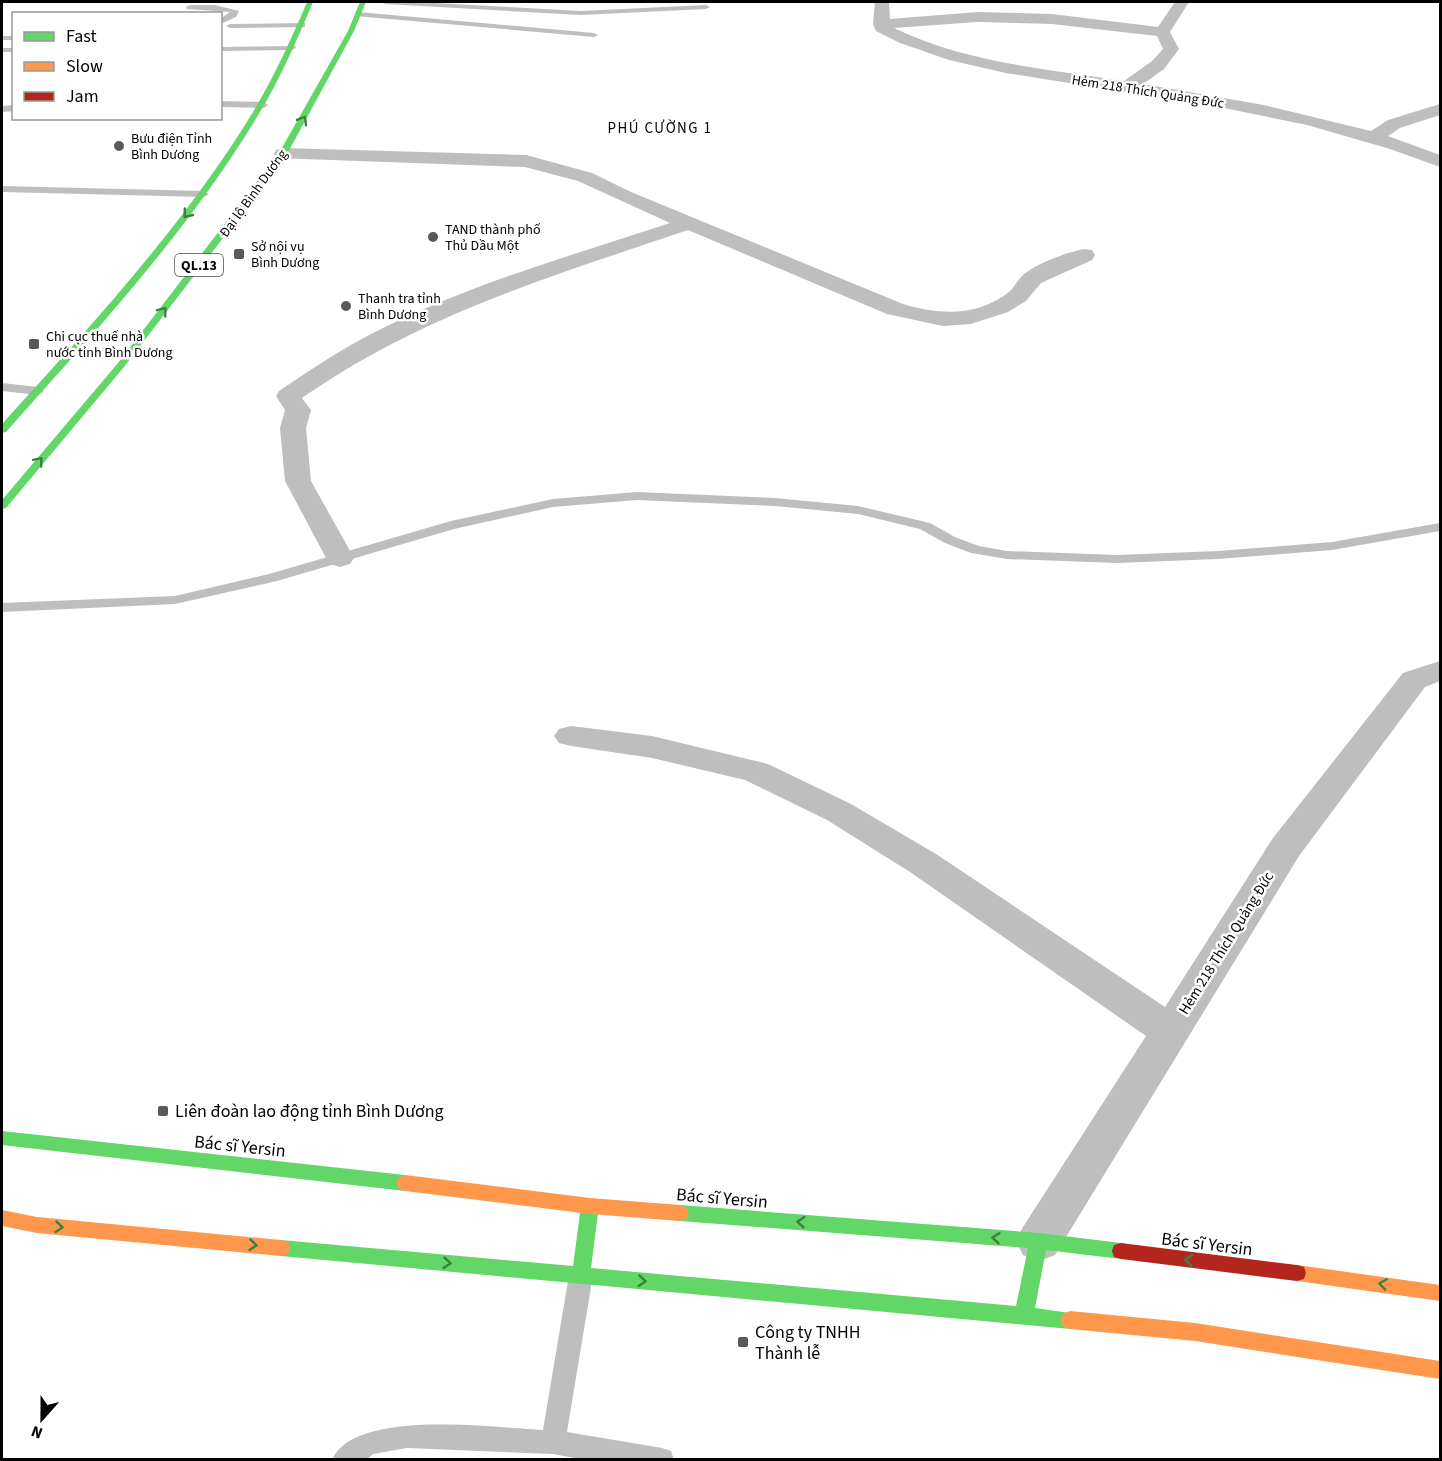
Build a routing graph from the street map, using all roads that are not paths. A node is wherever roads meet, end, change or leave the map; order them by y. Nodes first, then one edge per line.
1 (310, 2) edge
2 (385, 2) edge
3 (882, 2) edge
4 (1182, 2) edge
5 (190, 7) dead end
6 (361, 8) edge
7 (706, 8) dead end
8 (224, 24) edge
9 (881, 24) junction
10 (302, 25) junction
11 (1161, 32) junction
12 (594, 35) dead end
13 (222, 48) edge
14 (292, 48) junction
15 (1128, 87) junction
16 (222, 104) edge
17 (264, 105) junction
18 (1440, 109) edge
19 (1374, 137) junction
20 (272, 154) junction
21 (1440, 161) edge
22 (2, 189) edge
23 (204, 194) junction
24 (689, 223) junction
25 (1084, 255) dead end
26 (2, 387) edge
27 (38, 391) junction
28 (2, 430) edge
29 (2, 506) edge
30 (1440, 527) edge
31 (340, 558) junction
32 (2, 608) edge
33 (1440, 670) edge
34 (571, 736) dead end
35 (1171, 1032) junction
36 (2, 1138) edge
37 (590, 1206) junction
38 (2, 1218) edge
39 (1039, 1241) junction
40 (580, 1275) junction
41 (1440, 1293) edge
42 (1023, 1317) junction
43 (1440, 1370) edge
44 (553, 1442) junction
45 (345, 1460) edge
46 (662, 1460) edge

1 - 10 main road, QL.13
2 - 7 lane
3 - 9 street
4 - 11 street
5 - 8 lane
6 - 12 lane
20 -> 6 main road, Đại lộ Bình Dương / QL.13
8 - 10 lane
9 - 11 street
9 - 15 street, Hẻm 218 Thích Quảng Đức
10 - 14 main road, QL.13
11 - 15 street
13 - 14 lane
14 - 17 main road, QL.13
15 - 19 street, Hẻm 218 Thích Quảng Đức
16 - 17 lane
17 - 23 main road, QL.13
18 - 19 street
19 - 21 street, Hẻm 218 Thích Quảng Đức
20 - 24 street
29 -> 20 main road, Đại lộ Bình Dương / QL.13
22 - 23 lane
23 -> 27 main road, QL.13
24 - 25 street
24 - 31 street
26 - 27 lane
27 - 28 main road, QL.13
30 - 31 lane
31 - 32 lane
33 - 35 street, Hẻm 218 Thích Quảng Đức
34 - 35 street
35 - 39 street, Hẻm 218 Thích Quảng Đức
36 - 37 main road, Bác sĩ Yersin
39 -> 37 main road, Bác sĩ Yersin
37 - 40 main road
38 -> 40 main road
41 -> 39 main road, Bác sĩ Yersin
39 - 42 main road
40 -> 42 main road
40 - 44 lane
42 - 43 main road
44 - 45 lane
44 - 46 lane

